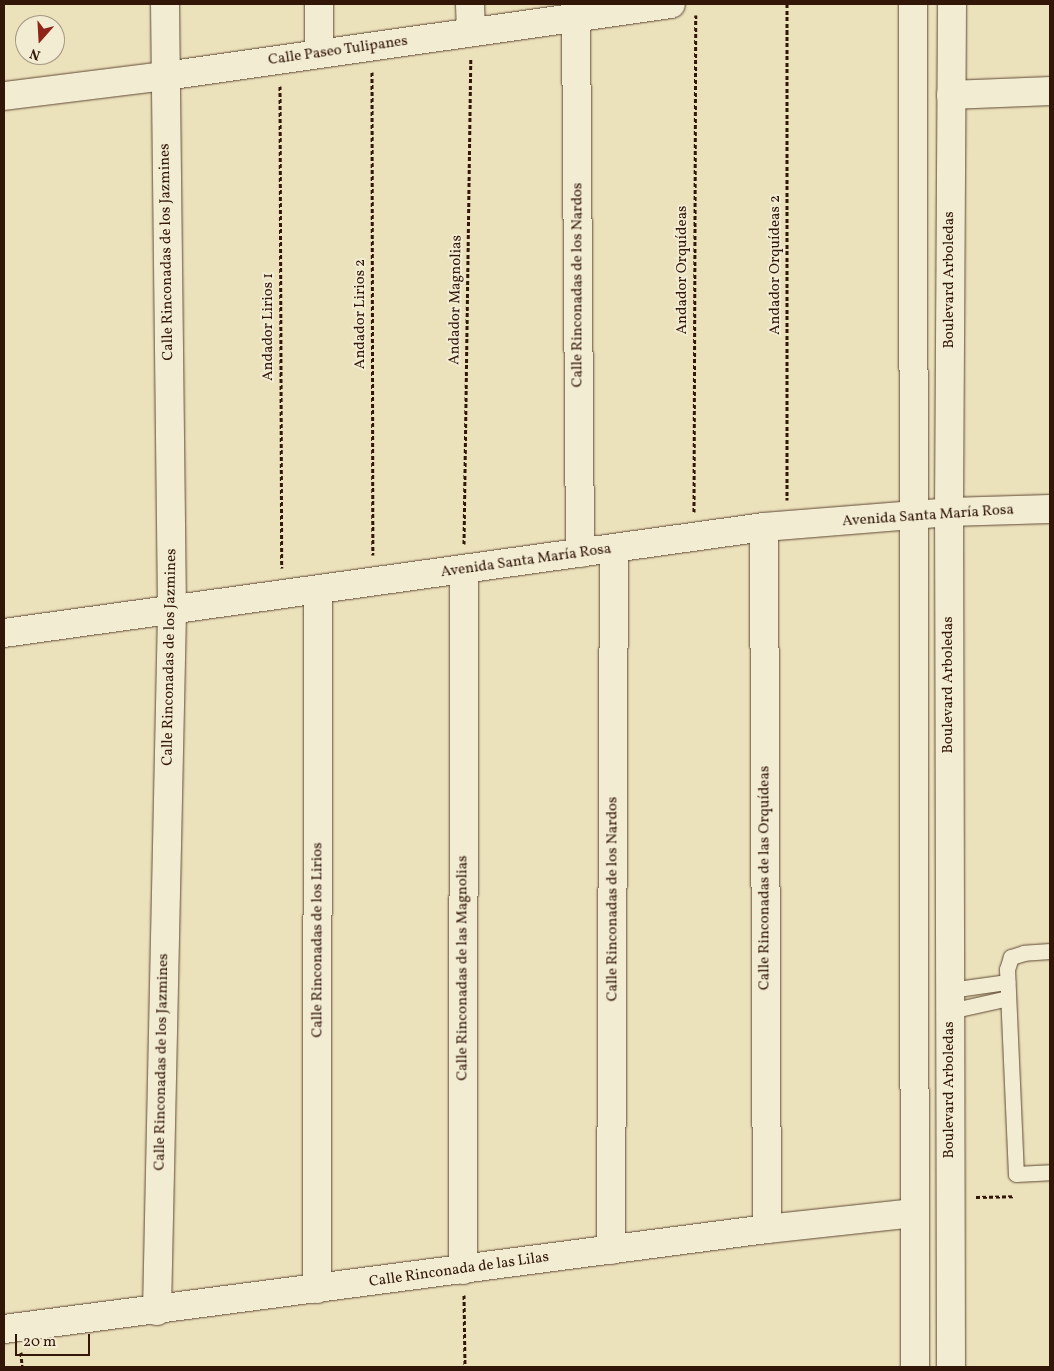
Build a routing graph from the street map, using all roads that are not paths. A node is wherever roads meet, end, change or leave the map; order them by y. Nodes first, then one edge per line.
1 (165, 4) edge
2 (319, 4) edge
3 (470, 4) edge
4 (913, 4) edge
5 (952, 4) edge
6 (618, 8) edge
7 (683, 9) edge
8 (576, 17) junction
9 (471, 32) junction
10 (319, 54) junction
11 (165, 76) junction
12 (1050, 91) edge
13 (951, 95) junction
14 (4, 96) edge
15 (1050, 509) edge
16 (949, 512) junction
17 (912, 516) junction
18 (776, 526) junction
19 (614, 548) junction
20 (580, 553) junction
21 (464, 569) junction
22 (318, 590) junction
23 (172, 610) junction
24 (4, 633) edge
25 (1050, 951) edge
26 (1007, 982) junction
27 (1008, 998) junction
28 (950, 1000) junction
29 (1050, 1172) edge
30 (914, 1213) junction
31 (767, 1229) junction
32 (611, 1250) junction
33 (463, 1270) junction
34 (317, 1289) junction
35 (157, 1311) junction
36 (4, 1329) edge
37 (915, 1367) edge
38 (951, 1367) edge

1 - 11 street, Calle Rinconadas de los Jazmines
2 - 10 street
3 - 9 street
4 - 17 street
5 - 13 street, Boulevard Arboledas
6 - 7 street, Calle Paseo Tulipanes
6 - 8 street, Calle Paseo Tulipanes
8 - 9 street, Calle Paseo Tulipanes
8 - 20 street, Calle Rinconadas de los Nardos
9 - 10 street, Calle Paseo Tulipanes
10 - 11 street, Calle Paseo Tulipanes
11 - 14 street, Calle Paseo Tulipanes
11 - 23 street, Calle Rinconadas de los Jazmines
12 - 13 street
13 - 16 street, Boulevard Arboledas
15 - 16 street, Avenida Santa María Rosa
16 - 17 street, Avenida Santa María Rosa
16 - 28 street, Boulevard Arboledas
17 - 18 street, Avenida Santa María Rosa
17 - 30 street
18 - 19 street, Avenida Santa María Rosa
18 - 31 street, Calle Rinconadas de las Orquídeas
19 - 20 street, Avenida Santa María Rosa
19 - 32 street, Calle Rinconadas de los Nardos
20 - 21 street, Avenida Santa María Rosa
21 - 22 street, Avenida Santa María Rosa
21 - 33 street, Calle Rinconadas de las Magnolias
22 - 23 street, Avenida Santa María Rosa
22 - 34 street, Calle Rinconadas de los Lirios
23 - 24 street, Avenida Santa María Rosa
23 - 35 street, Calle Rinconadas de los Jazmines
25 - 26 lane
26 - 27 lane
26 - 28 lane
27 - 28 lane
27 - 29 lane
28 - 38 street, Boulevard Arboledas
30 - 31 street, Calle Rinconada de las Lilas
30 - 37 street
31 - 32 street, Calle Rinconada de las Lilas
32 - 33 street, Calle Rinconada de las Lilas
33 - 34 street, Calle Rinconada de las Lilas
34 - 35 street, Calle Rinconada de las Lilas
35 - 36 street, Calle Rinconada de las Lilas

